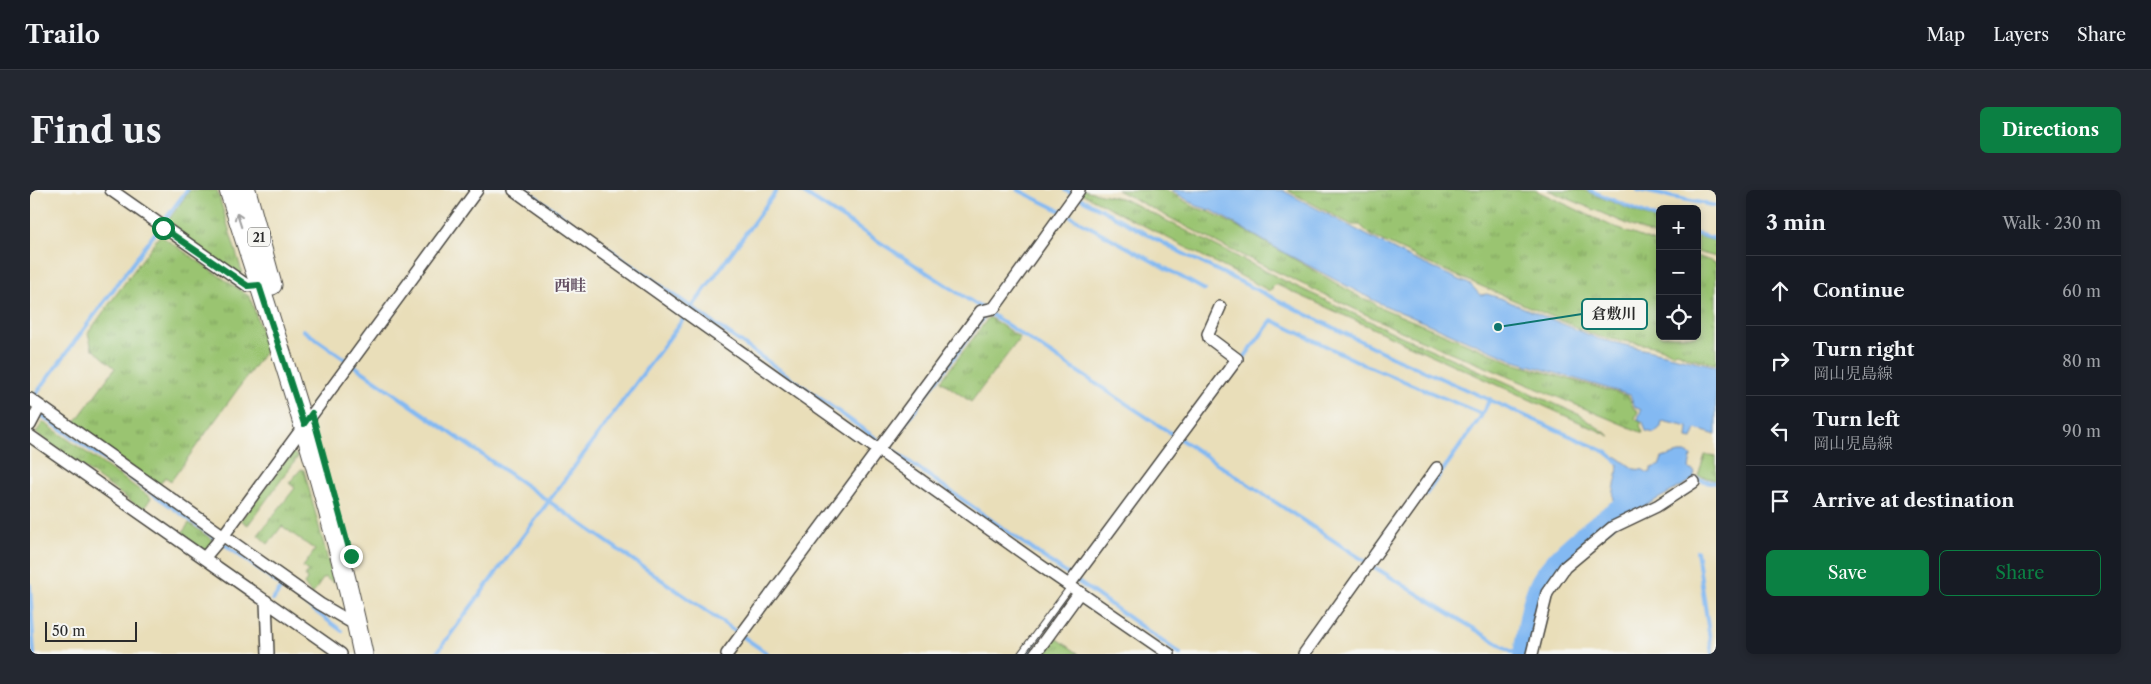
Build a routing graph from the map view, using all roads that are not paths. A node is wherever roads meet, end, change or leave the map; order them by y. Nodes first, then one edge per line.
1 (111, 190) edge
2 (229, 190) edge
3 (246, 190) edge
4 (477, 190) edge
5 (514, 190) edge
6 (1076, 195) edge
7 (259, 285) junction
8 (1220, 307) dead end
9 (34, 410) edge
10 (308, 418) junction
11 (30, 436) edge
12 (882, 447) junction
13 (1437, 468) dead end
14 (1694, 482) dead end
15 (219, 538) junction
16 (205, 557) junction
17 (1073, 584) junction
18 (266, 601) junction
19 (357, 622) junction
20 (268, 654) edge
21 (341, 654) edge
22 (363, 654) edge
23 (373, 654) edge
24 (727, 654) edge
25 (1021, 654) edge
26 (1035, 654) edge
27 (1169, 654) edge
28 (1304, 654) edge
29 (1532, 654) edge

1 - 7 street
7 -> 2 main road, 21
3 - 10 main road, 21
4 - 10 street
5 - 12 street
6 - 12 street
7 - 10 main road, 21
8 - 17 street
9 - 15 street
10 - 15 street
10 - 19 main road, 21
10 - 23 main road, 21
11 - 16 street
12 - 17 street
12 - 24 street
13 - 28 street
14 - 29 street
15 - 16 street
15 - 19 street
16 - 18 street
17 - 25 lane
17 - 26 street
17 - 27 street
18 - 20 street
18 - 21 street
19 - 22 main road, 21

